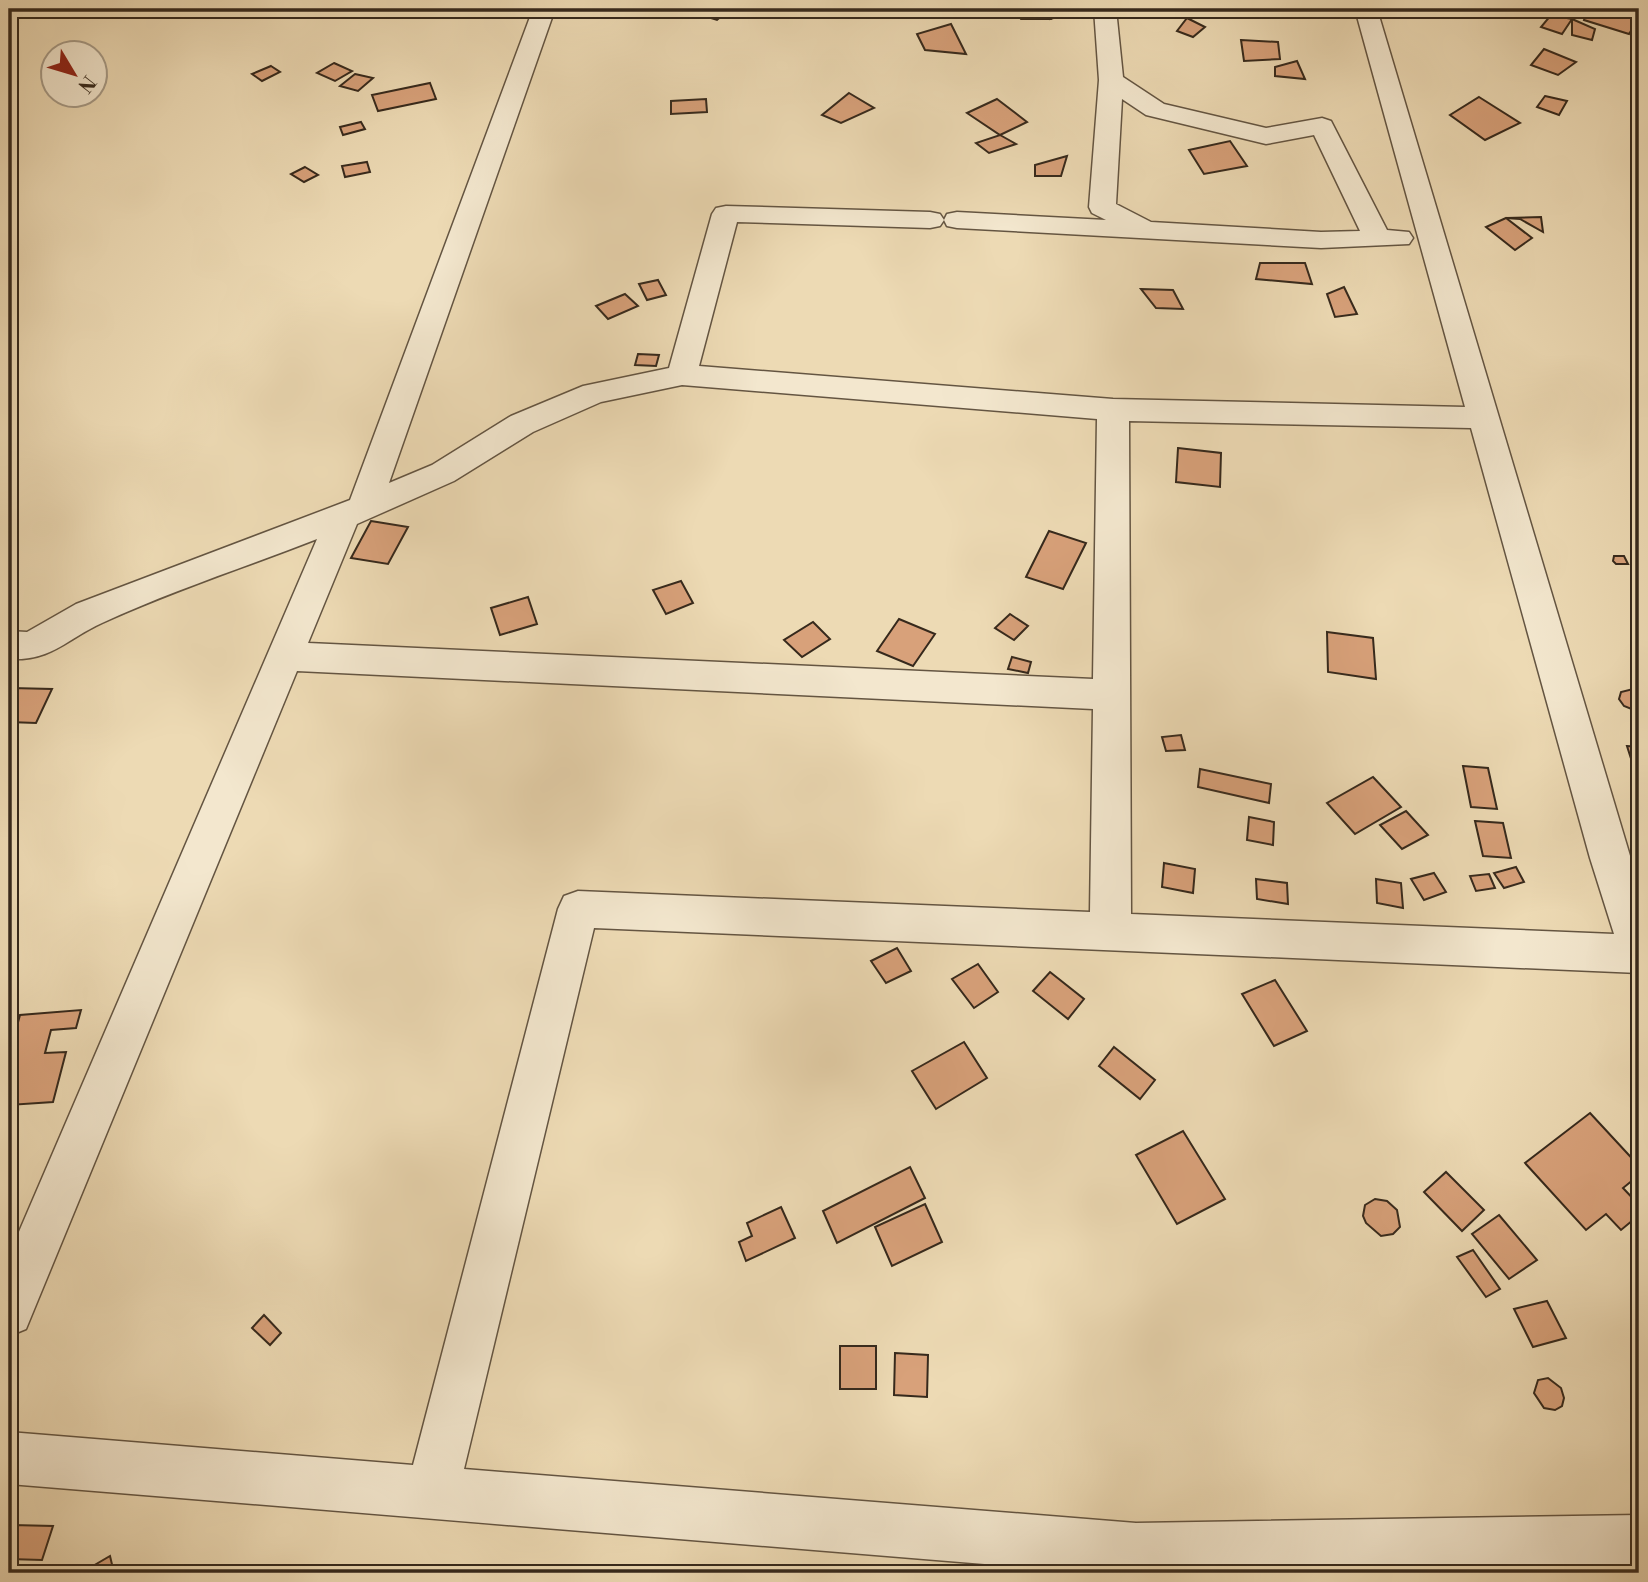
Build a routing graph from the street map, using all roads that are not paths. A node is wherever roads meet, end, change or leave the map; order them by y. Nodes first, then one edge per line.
1 (544, 9) edge
2 (1105, 9) edge
3 (1366, 9) edge
4 (1111, 80) junction
5 (1086, 192) junction
6 (1028, 224) junction
7 (1146, 231) junction
8 (1431, 237) junction
9 (1377, 239) junction
10 (682, 375) junction
11 (1113, 410) junction
12 (1483, 418) junction
13 (354, 512) junction
14 (9, 645) edge
15 (285, 656) junction
16 (1112, 695) junction
17 (1625, 851) edge
18 (1110, 931) junction
19 (1639, 947) edge
20 (1639, 954) edge
21 (9, 1312) edge
22 (9, 1458) edge
23 (432, 1492) junction
24 (1639, 1542) edge
25 (1136, 1562) edge

1 - 13 street
2 - 4 street
3 - 8 street
4 - 5 street
4 - 9 street
5 - 6 street
5 - 7 street
6 - 7 street
6 - 10 street
7 - 9 street
8 - 9 street
8 - 12 street
10 - 11 street
10 - 13 street
11 - 12 street
11 - 16 street
12 - 17 street
13 - 14 street
13 - 15 street
15 - 16 street
15 - 21 street
16 - 18 street
17 - 19 street
18 - 20 street
18 - 23 street
22 - 23 street
23 - 25 street
24 - 25 street

